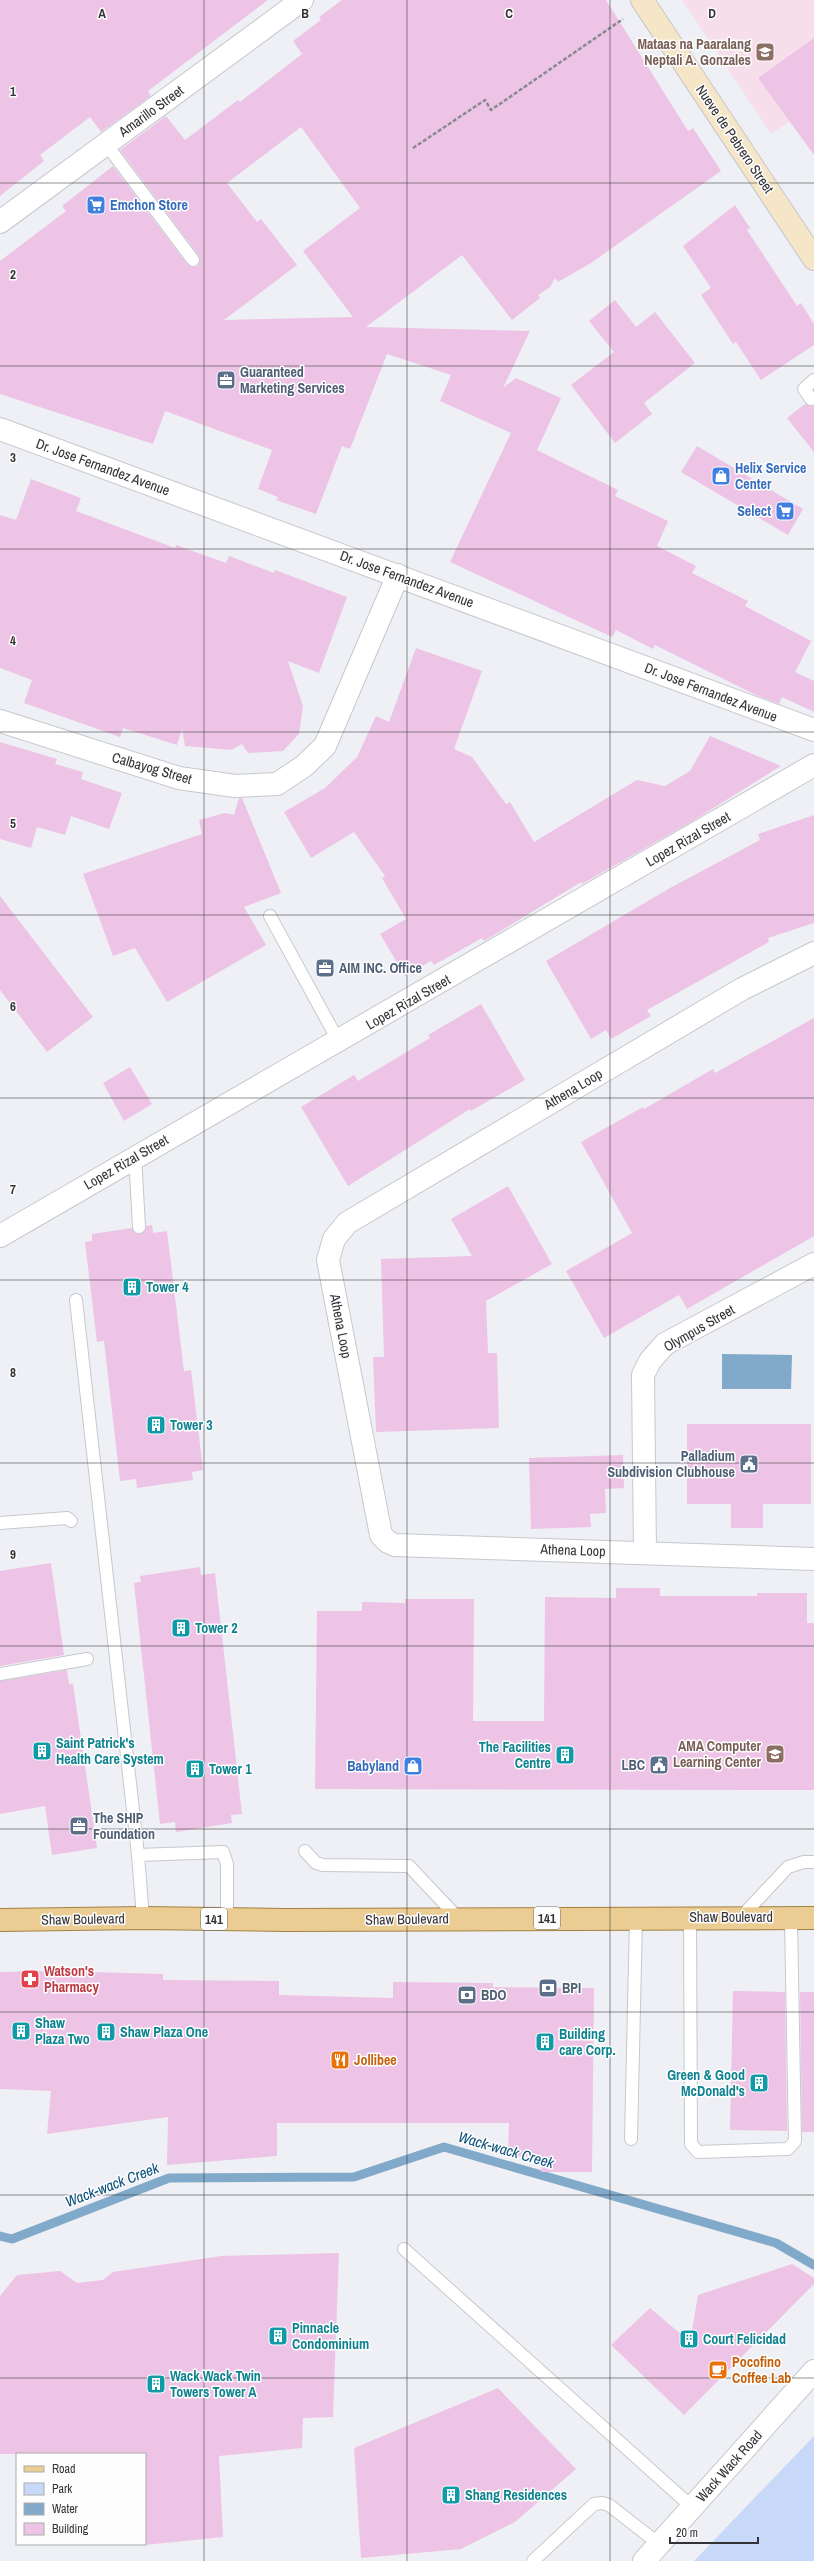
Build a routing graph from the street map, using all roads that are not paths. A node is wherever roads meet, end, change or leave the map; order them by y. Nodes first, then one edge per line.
1 (644, 2) edge
2 (291, 3) edge
3 (106, 144) junction
4 (0, 222) edge
5 (814, 259) edge
6 (193, 260) dead end
7 (814, 380) edge
8 (811, 400) dead end
9 (0, 429) edge
10 (398, 575) junction
11 (0, 721) edge
12 (814, 730) edge
13 (814, 765) edge
14 (270, 916) dead end
15 (814, 953) edge
16 (339, 1042) junction
17 (135, 1156) junction
18 (139, 1227) dead end
19 (0, 1236) edge
20 (814, 1264) edge
21 (76, 1300) dead end
22 (71, 1521) dead end
23 (0, 1523) edge
24 (645, 1552) junction
25 (814, 1559) edge
26 (87, 1659) dead end
27 (0, 1674) edge
28 (305, 1851) dead end
29 (138, 1855) junction
30 (814, 1862) edge
31 (690, 1917) junction
32 (741, 1917) junction
33 (143, 1918) junction
34 (458, 1918) junction
35 (636, 1918) junction
36 (791, 1918) junction
37 (814, 1918) edge
38 (227, 1919) junction
39 (0, 1920) edge
40 (631, 2139) dead end
41 (404, 2249) dead end
42 (814, 2371) edge
43 (692, 2507) junction
44 (659, 2544) junction
45 (533, 2561) edge
46 (644, 2561) edge

1 - 5 main road, Nueve de Pebrero Street
2 - 3 street, Amarillo Street
3 - 4 street, Amarillo Street
3 - 6 lane
7 - 8 lane
9 - 10 street, Dr. Jose Fernandez Avenue
10 - 11 street, Calbayog Street
10 - 12 street, Dr. Jose Fernandez Avenue
13 - 16 street, Lopez Rizal Street
14 - 16 lane
15 - 24 street, Athena Loop
16 - 17 street, Lopez Rizal Street
17 - 18 lane
17 - 19 street, Lopez Rizal Street
20 - 24 street, Olympus Street
21 - 29 lane
22 - 23 lane
24 - 25 street, Athena Loop
26 - 27 lane
28 - 34 lane
29 - 33 lane
29 - 38 lane
30 - 32 lane
31 - 32 main road, Shaw Boulevard / 141
31 - 35 main road, Shaw Boulevard / 141
31 - 36 lane
32 - 36 main road, Shaw Boulevard / 141
33 - 38 main road, Shaw Boulevard / 141
33 - 39 main road, Shaw Boulevard / 141
34 - 35 main road, Shaw Boulevard / 141
34 - 38 main road, Shaw Boulevard / 141
35 - 40 lane
36 - 37 main road, Shaw Boulevard / 141
41 - 43 lane
42 - 43 street, Wack Wack Road
43 - 44 street, Wack Wack Road
44 - 45 lane
44 - 46 street, Wack Wack Road

